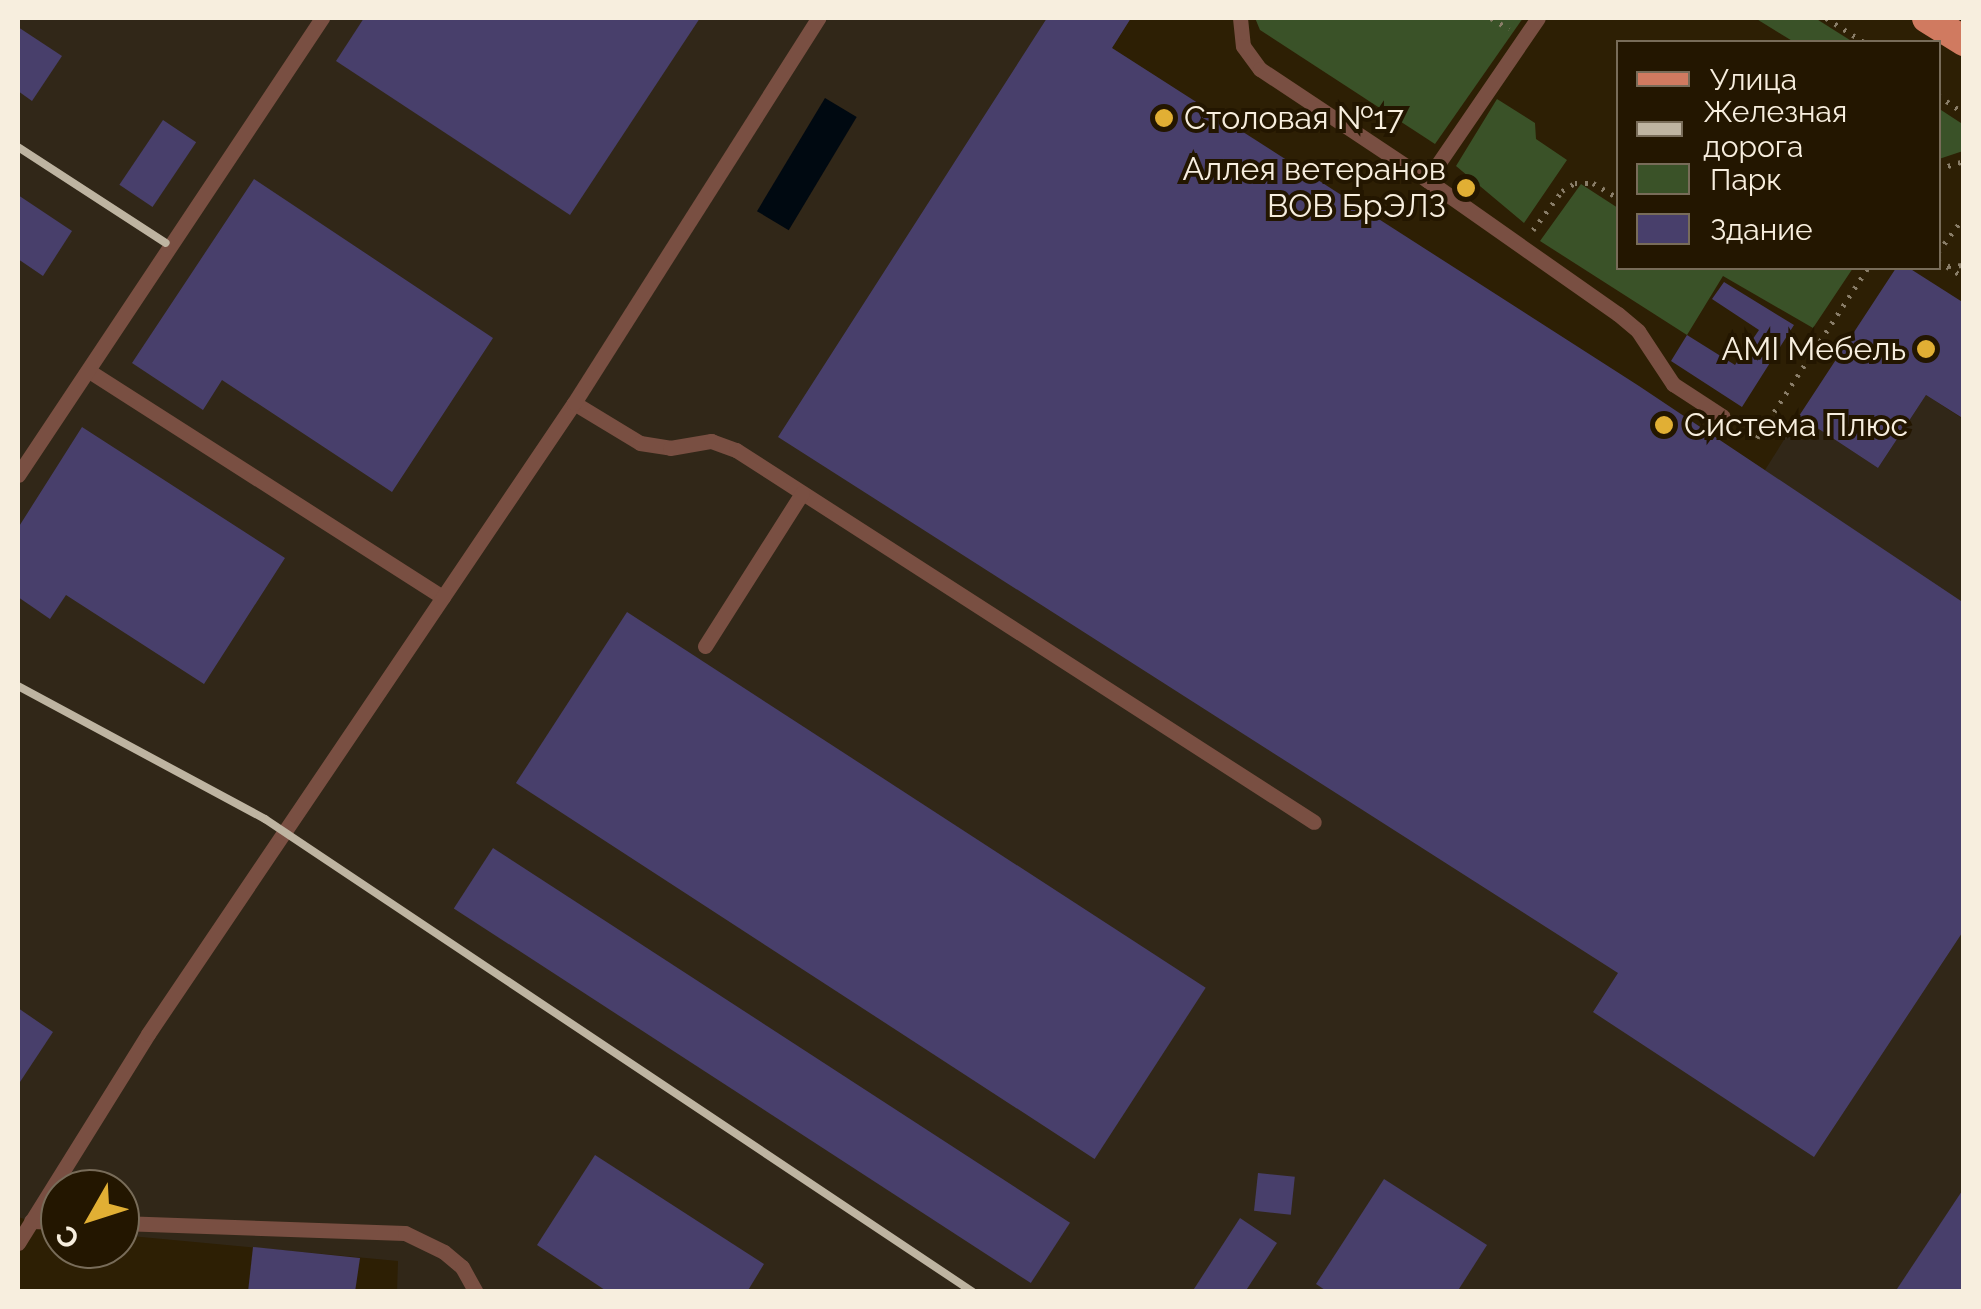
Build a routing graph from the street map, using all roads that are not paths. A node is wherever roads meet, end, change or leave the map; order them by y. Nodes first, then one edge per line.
1 (322, 18) edge
2 (818, 18) edge
3 (1240, 18) edge
4 (1538, 18) edge
5 (1927, 18) edge
6 (1964, 42) edge
7 (1427, 180) junction
8 (88, 372) junction
9 (574, 403) junction
10 (1722, 416) dead end
11 (18, 475) edge
12 (802, 493) junction
13 (443, 597) junction
14 (705, 646) dead end
15 (1314, 822) dead end
16 (31, 1221) junction
17 (40, 1221) edge
18 (140, 1224) edge
19 (18, 1243) edge
20 (476, 1292) edge

1 - 8 lane
2 - 9 lane
3 - 7 lane
4 - 7 lane
5 - 6 main road
7 - 10 lane
8 - 11 lane
8 - 13 lane
9 - 12 lane
9 - 13 lane
12 - 14 lane
12 - 15 lane
13 - 16 lane
16 - 17 lane
16 - 19 lane
18 - 20 lane

